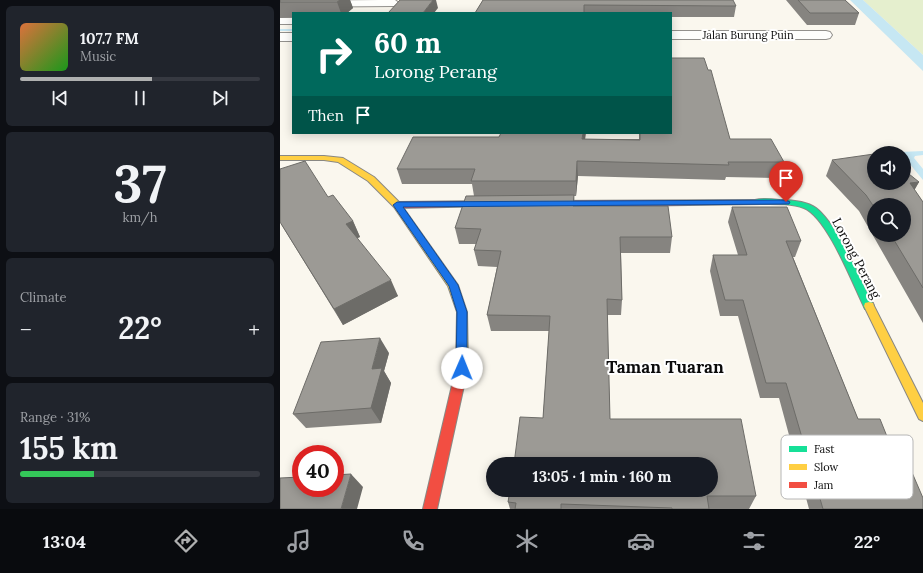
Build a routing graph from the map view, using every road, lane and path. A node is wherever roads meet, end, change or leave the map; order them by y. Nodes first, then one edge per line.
1 (396, 1) edge
2 (280, 4) edge
3 (385, 12) edge
4 (280, 21) edge
5 (292, 21) edge
6 (672, 35) edge
7 (826, 36) dead end
8 (280, 37) edge
9 (292, 37) edge
10 (280, 158) edge
11 (500, 204) edge
12 (532, 204) edge
13 (397, 205) junction
14 (923, 415) edge
15 (430, 509) edge

1 - 2 street
1 - 3 street
4 - 5 street
6 - 7 street, Jalan Burung Puin
8 - 9 street
10 - 13 street
11 - 13 street
12 - 14 street, Lorong Perang
13 - 15 street

